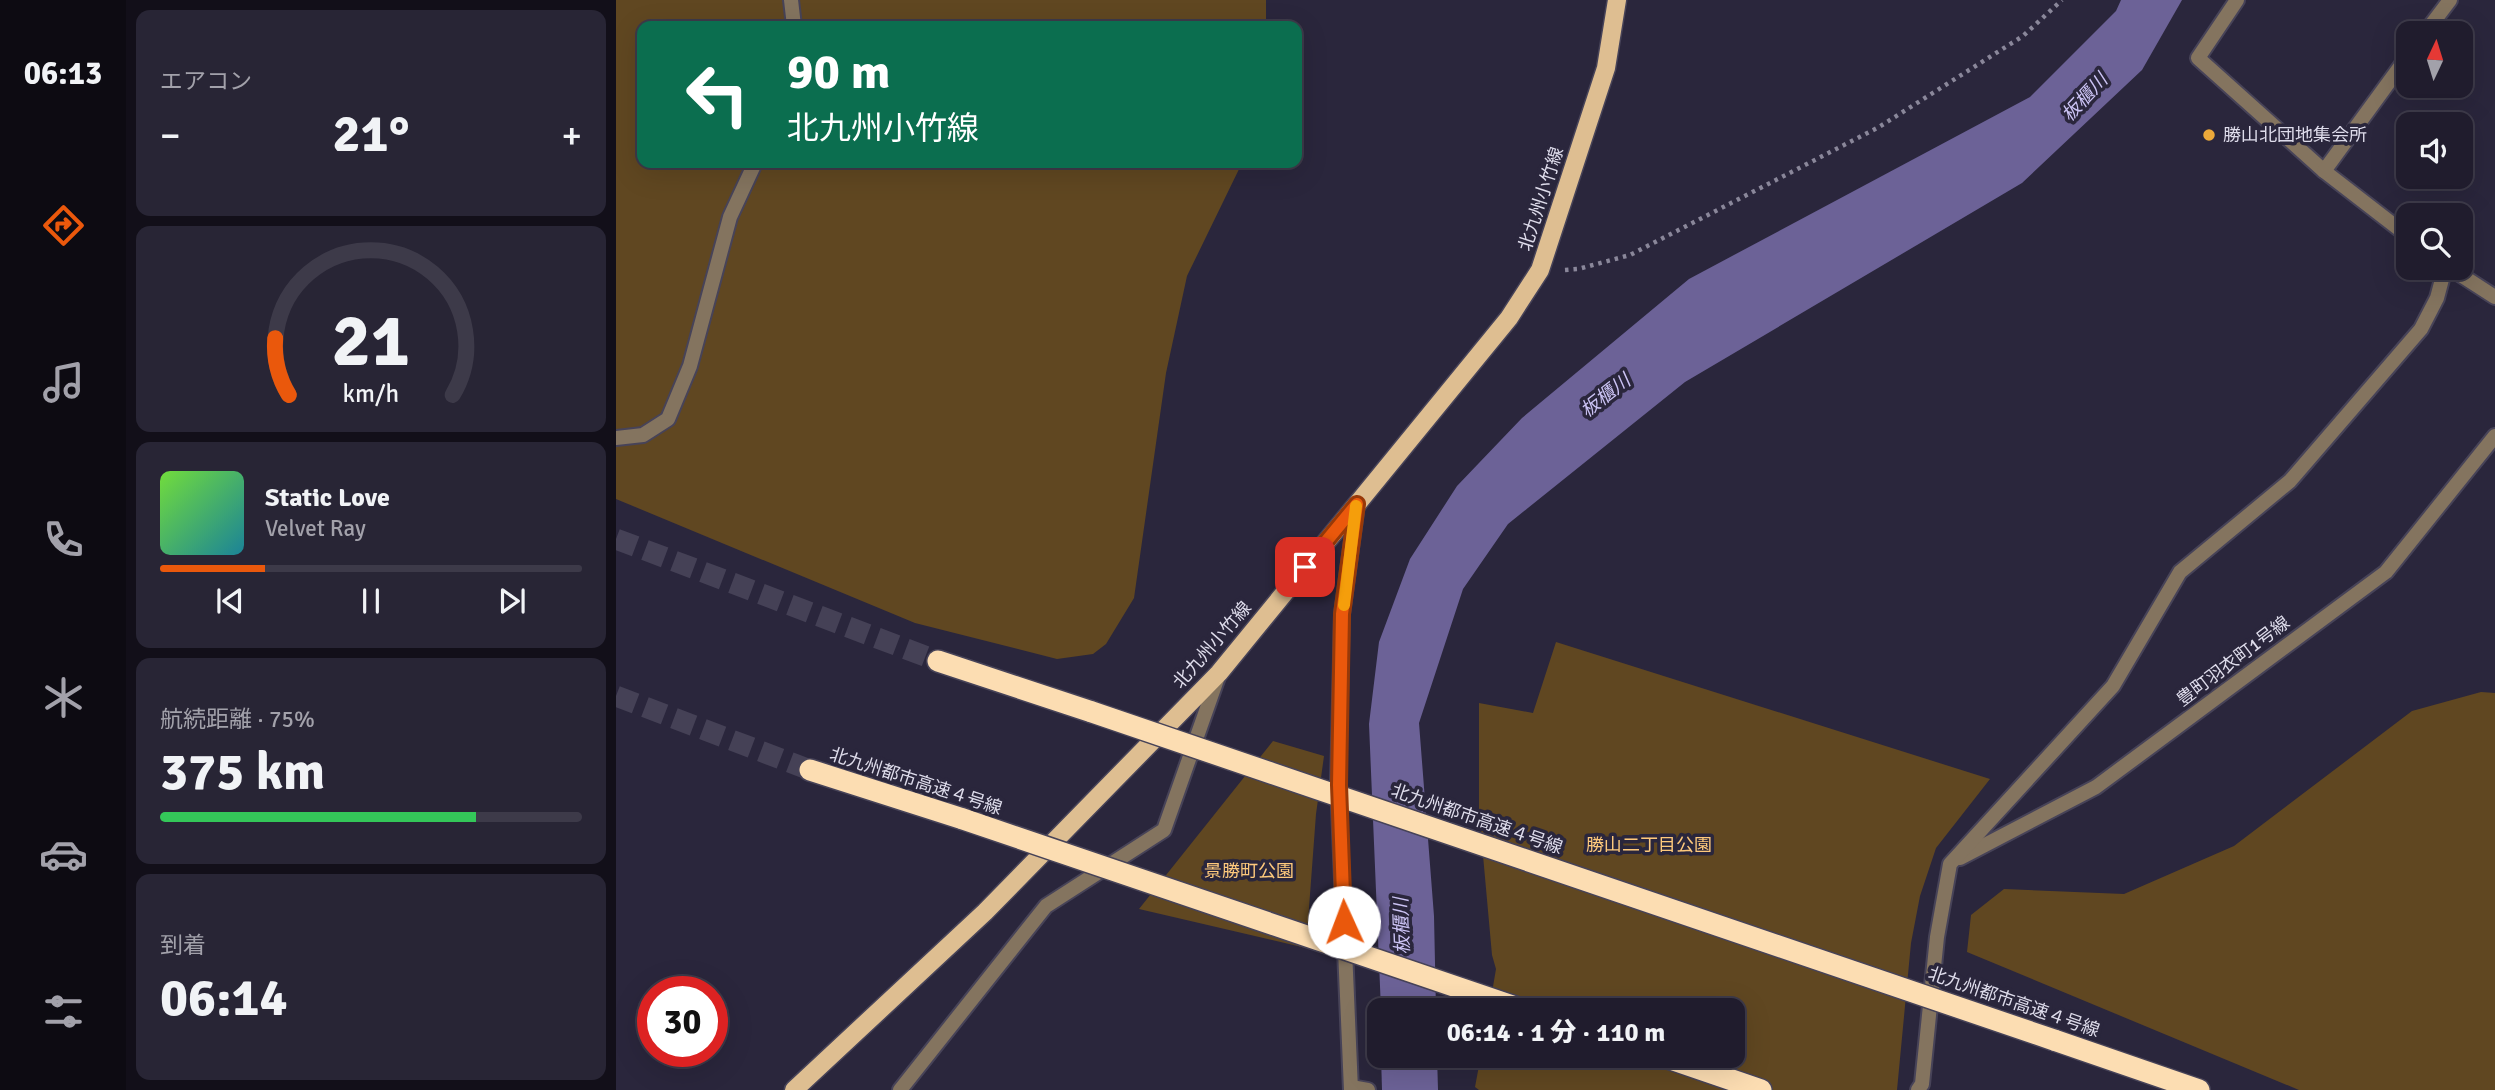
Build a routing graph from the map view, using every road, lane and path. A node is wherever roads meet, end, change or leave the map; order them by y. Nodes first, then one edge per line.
1 (790, 0) edge
2 (1617, 0) edge
3 (2062, 0) edge
4 (2237, 0) edge
5 (2450, 0) edge
6 (793, 21) edge
7 (2434, 21) edge
8 (2396, 73) edge
9 (753, 168) edge
10 (2324, 171) junction
11 (2396, 227) edge
12 (1540, 270) junction
13 (2443, 280) edge
14 (2469, 280) edge
15 (2494, 294) edge
16 (2495, 436) edge
17 (616, 438) edge
18 (1357, 504) junction
19 (939, 661) tunnel mouth
20 (1219, 673) junction
21 (810, 770) tunnel mouth
22 (1950, 864) junction
23 (1489, 998) edge
24 (1697, 1068) edge
25 (1351, 1089) edge
26 (794, 1090) edge
27 (900, 1090) edge
28 (1367, 1090) edge
29 (1761, 1090) edge
30 (1918, 1090) edge
31 (2199, 1090) edge

1 - 6 street
2 - 12 main road, 北九州小竹線
3 - 12 path
4 - 10 street
5 - 7 street
8 - 10 street
9 - 17 street
10 - 11 street
12 - 18 main road, 北九州小竹線
13 - 22 street
14 - 15 street
16 - 22 street, 豊町羽衣町1号線
18 - 20 main road, 北九州小竹線
18 - 25 street
19 - 31 highway, 北九州都市高速４号線, bridge
20 - 26 main road, 北九州小竹線
20 - 27 street
21 - 23 highway, 北九州都市高速４号線, bridge
22 - 30 street
24 - 29 highway
25 - 28 street

